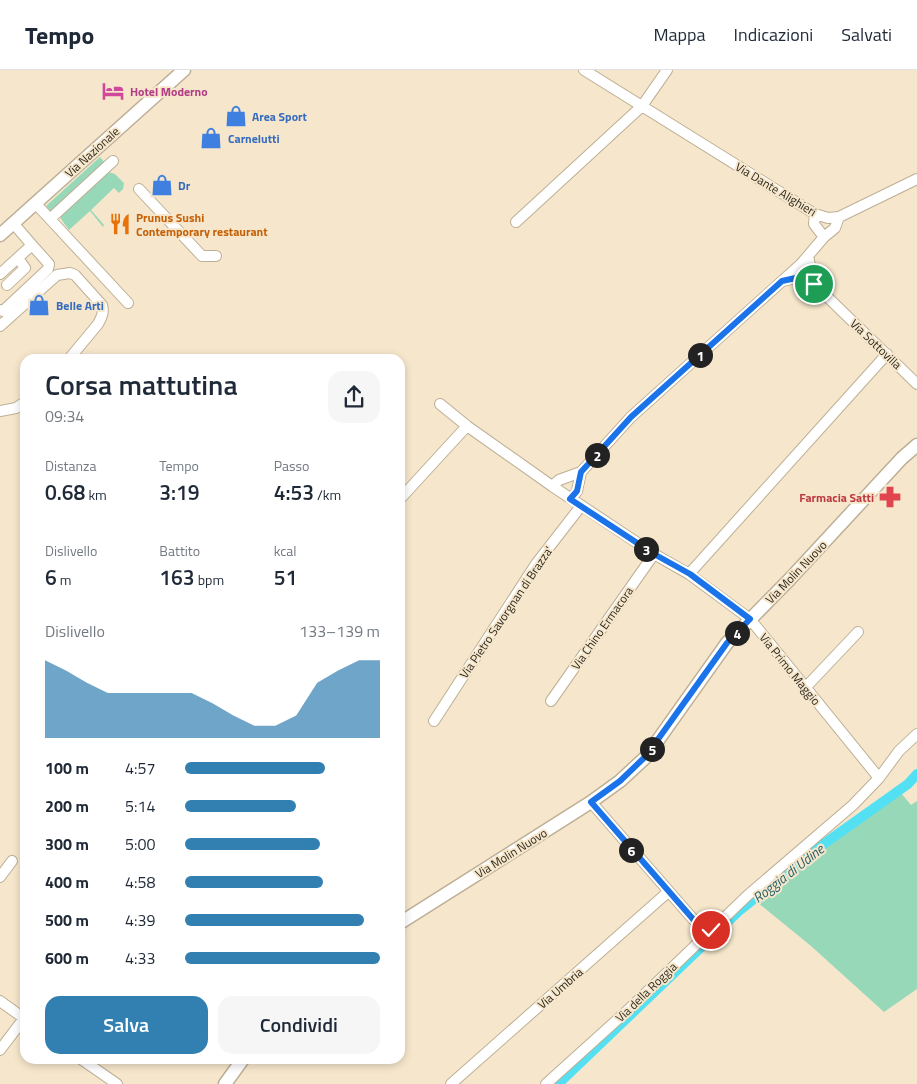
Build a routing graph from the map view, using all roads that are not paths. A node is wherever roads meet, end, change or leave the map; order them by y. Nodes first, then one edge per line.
1 (184, 70) edge
2 (584, 70) edge
3 (667, 70) edge
4 (642, 106) junction
5 (114, 161) dead end
6 (917, 179) edge
7 (139, 189) dead end
8 (35, 203) junction
9 (815, 214) junction
10 (840, 217) junction
11 (50, 219) junction
12 (516, 222) dead end
13 (13, 223) junction
14 (0, 234) edge
15 (824, 237) junction
16 (32, 245) junction
17 (216, 256) dead end
18 (808, 256) junction
19 (18, 258) junction
20 (0, 274) edge
21 (782, 281) junction
22 (4, 283) edge
23 (814, 284) junction
24 (23, 292) junction
25 (128, 303) dead end
26 (0, 310) edge
27 (0, 326) edge
28 (73, 354) edge
29 (887, 354) junction
30 (917, 384) edge
31 (440, 404) dead end
32 (20, 405) edge
33 (0, 411) edge
34 (467, 426) junction
35 (917, 445) edge
36 (581, 472) junction
37 (552, 486) junction
38 (405, 494) edge
39 (570, 499) junction
40 (581, 506) junction
41 (654, 554) junction
42 (690, 574) junction
43 (750, 619) junction
44 (858, 632) dead end
45 (805, 688) junction
46 (551, 701) dead end
47 (434, 721) dead end
48 (917, 734) edge
49 (879, 778) junction
50 (591, 802) junction
51 (12, 861) dead end
52 (0, 877) edge
53 (668, 892) junction
54 (405, 920) edge
55 (706, 934) junction
56 (0, 1001) edge
57 (20, 1015) edge
58 (20, 1024) edge
59 (0, 1050) edge
60 (88, 1064) edge
61 (239, 1064) edge
62 (117, 1084) edge
63 (225, 1084) edge
64 (451, 1084) edge
65 (546, 1084) edge

1 - 8 main road, Via Nazionale
2 - 4 street, Via Dante Alighieri
3 - 4 street
4 - 9 street, Via Dante Alighieri
4 - 12 street
5 - 11 street
6 - 10 street
7 - 17 street
8 - 11 street
8 - 13 main road, Via Nazionale
9 - 10 street, Via Dante Alighieri
9 - 15 street
10 - 15 street
11 - 25 street
13 - 14 main road, Via Nazionale
13 - 16 street
15 - 18 street
16 - 19 street
16 - 24 street
18 - 21 street
18 - 23 street
19 - 20 street
19 - 22 street
21 - 23 street
21 - 36 street
22 - 24 street
23 - 29 street, Via Sottovilla
24 - 26 street
27 - 28 street
29 - 30 street, Via Sottovilla
29 - 42 street
31 - 34 street, Via Primo Maggio
32 - 33 street
34 - 37 street, Via Primo Maggio
34 - 38 street
35 - 43 main road, Via Molin Nuovo
36 - 37 street
36 - 39 street
37 - 39 street, Via Primo Maggio
39 - 40 street, Via Primo Maggio
40 - 41 street, Via Primo Maggio
40 - 47 street, Via Pietro Savorgnan di Brazza'
41 - 42 street, Via Primo Maggio
41 - 46 street, Via Chino Ermacora
42 - 43 street, Via Primo Maggio
43 - 45 street, Via Primo Maggio
43 - 50 main road, Via Molin Nuovo
44 - 45 street
45 - 49 street, Via Primo Maggio
48 - 49 street, Via della Roggia
49 - 55 street, Via della Roggia
50 - 53 street
50 - 54 main road, Via Molin Nuovo
51 - 52 street
53 - 55 street
53 - 64 street, Via Umbria
55 - 65 street, Via della Roggia
56 - 57 street
58 - 59 street
60 - 62 street
61 - 63 main road

